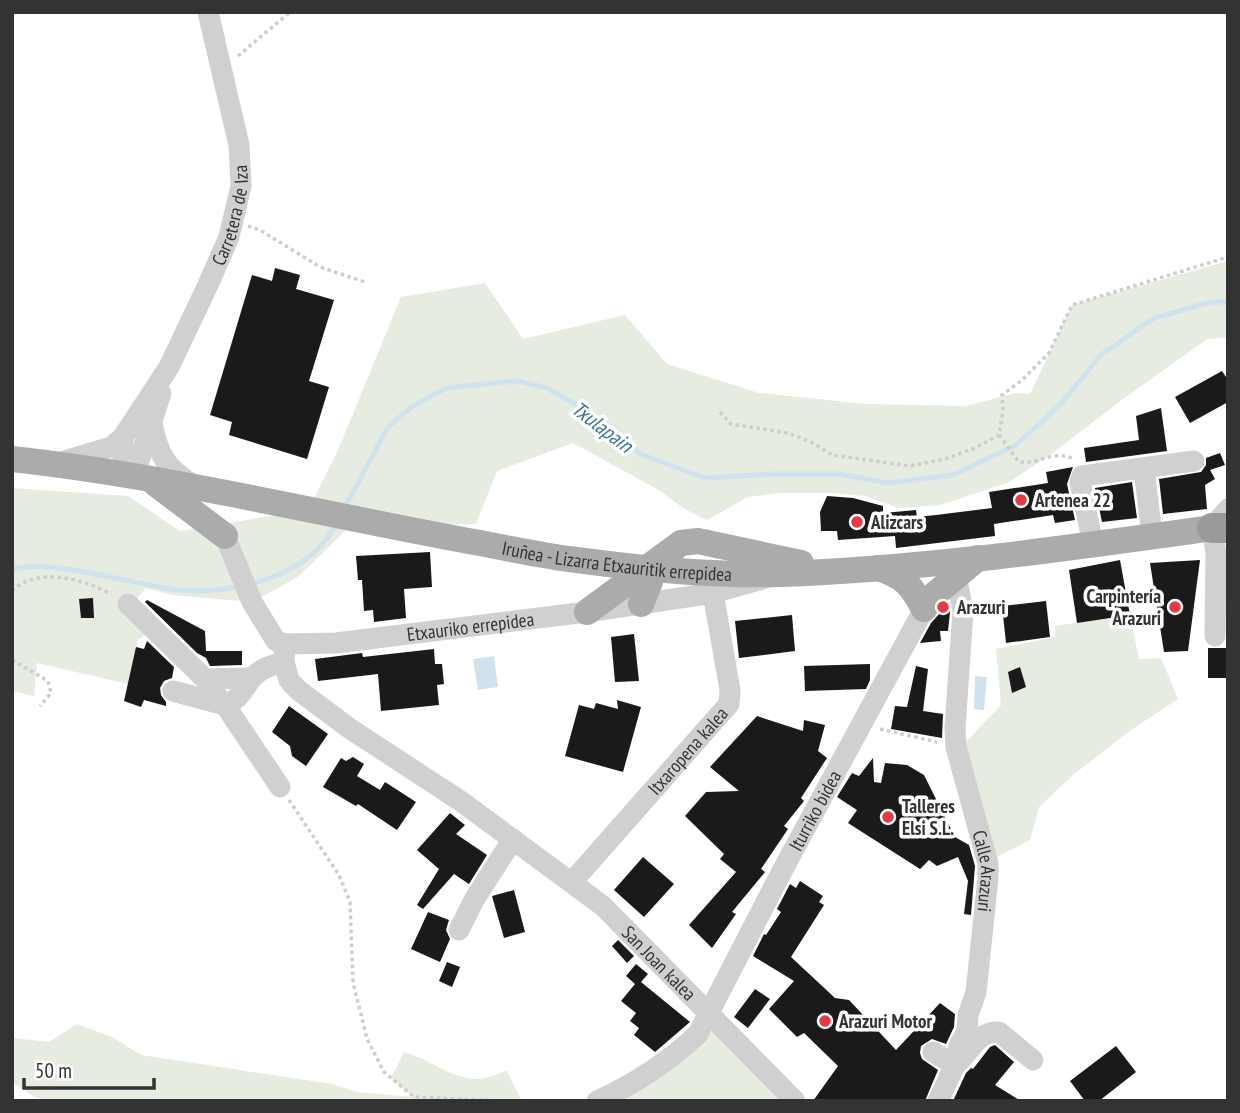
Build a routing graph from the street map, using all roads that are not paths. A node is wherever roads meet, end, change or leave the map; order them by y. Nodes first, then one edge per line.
1 (208, 12) edge
2 (169, 368) junction
3 (152, 424) junction
4 (123, 438) junction
5 (12, 459) edge
6 (1194, 461) dead end
7 (55, 464) junction
8 (1144, 468) junction
9 (138, 477) junction
10 (196, 487) junction
11 (222, 492) junction
12 (1224, 523) edge
13 (1152, 536) junction
14 (228, 542) junction
15 (1093, 544) junction
16 (978, 558) junction
17 (576, 560) junction
18 (926, 563) junction
19 (650, 568) junction
20 (878, 568) junction
21 (837, 570) junction
22 (778, 574) junction
23 (956, 575) junction
24 (713, 593) junction
25 (929, 602) junction
26 (128, 604) road end
27 (641, 604) junction
28 (587, 612) junction
29 (1215, 636) dead end
30 (284, 653) junction
31 (251, 678) junction
32 (205, 679) junction
33 (173, 691) dead end
34 (225, 705) junction
35 (280, 787) road end
36 (513, 839) junction
37 (572, 882) junction
38 (459, 930) dead end
39 (710, 1012) junction
40 (933, 1052) dead end
41 (1033, 1060) dead end
42 (955, 1065) junction
43 (597, 1101) edge
44 (795, 1101) edge
45 (938, 1101) edge

1 - 2 street, Carretera de Iza
2 - 3 street, Carretera de Iza
2 - 4 street, Carretera de Iza
3 - 9 street, Carretera de Iza
3 - 10 street
4 - 7 street
4 - 9 street
5 - 7 main road, Iruñea - Lizarra Etxauritik errepidea
6 - 8 street
7 - 9 main road, Iruñea - Lizarra Etxauritik errepidea
8 - 13 street
8 - 15 street
9 - 10 main road, Iruñea - Lizarra Etxauritik errepidea
9 - 14 main road
10 - 11 main road, Iruñea - Lizarra Etxauritik errepidea
11 - 14 main road
11 - 17 main road, Iruñea - Lizarra Etxauritik errepidea
12 - 13 main road, Iruñea - Lizarra Etxauritik errepidea
12 - 29 street
13 - 15 main road, Iruñea - Lizarra Etxauritik errepidea
14 - 30 street
15 - 16 main road, Iruñea - Lizarra Etxauritik errepidea
16 - 18 main road, Iruñea - Lizarra Etxauritik errepidea
16 - 23 main road
17 - 19 main road, Iruñea - Lizarra Etxauritik errepidea
17 - 28 main road
18 - 20 main road, Iruñea - Lizarra Etxauritik errepidea
18 - 25 main road
19 - 21 main road
19 - 22 main road, Iruñea - Lizarra Etxauritik errepidea
19 - 27 main road
19 - 28 main road
20 - 21 main road, Iruñea - Lizarra Etxauritik errepidea
20 - 25 main road
21 - 22 main road, Iruñea - Lizarra Etxauritik errepidea
22 - 24 street, Etxauriko errepidea
23 - 25 main road
23 - 42 street, Calle Arazuri
24 - 27 street, Etxauriko errepidea
24 - 37 street, Itxaropena kalea
25 - 39 street, Iturriko bidea
26 - 32 street
27 - 28 street, Etxauriko errepidea
28 - 30 street, Etxauriko errepidea
30 - 31 street
30 - 36 street, San Joan kalea
31 - 32 street
31 - 34 street
32 - 34 street
33 - 34 street
34 - 35 street
36 - 37 street, San Joan kalea
36 - 38 street
37 - 39 street, San Joan kalea
39 - 43 street, Iturriko bidea
39 - 44 street, San Joan kalea
40 - 42 street
41 - 42 street
42 - 45 street

